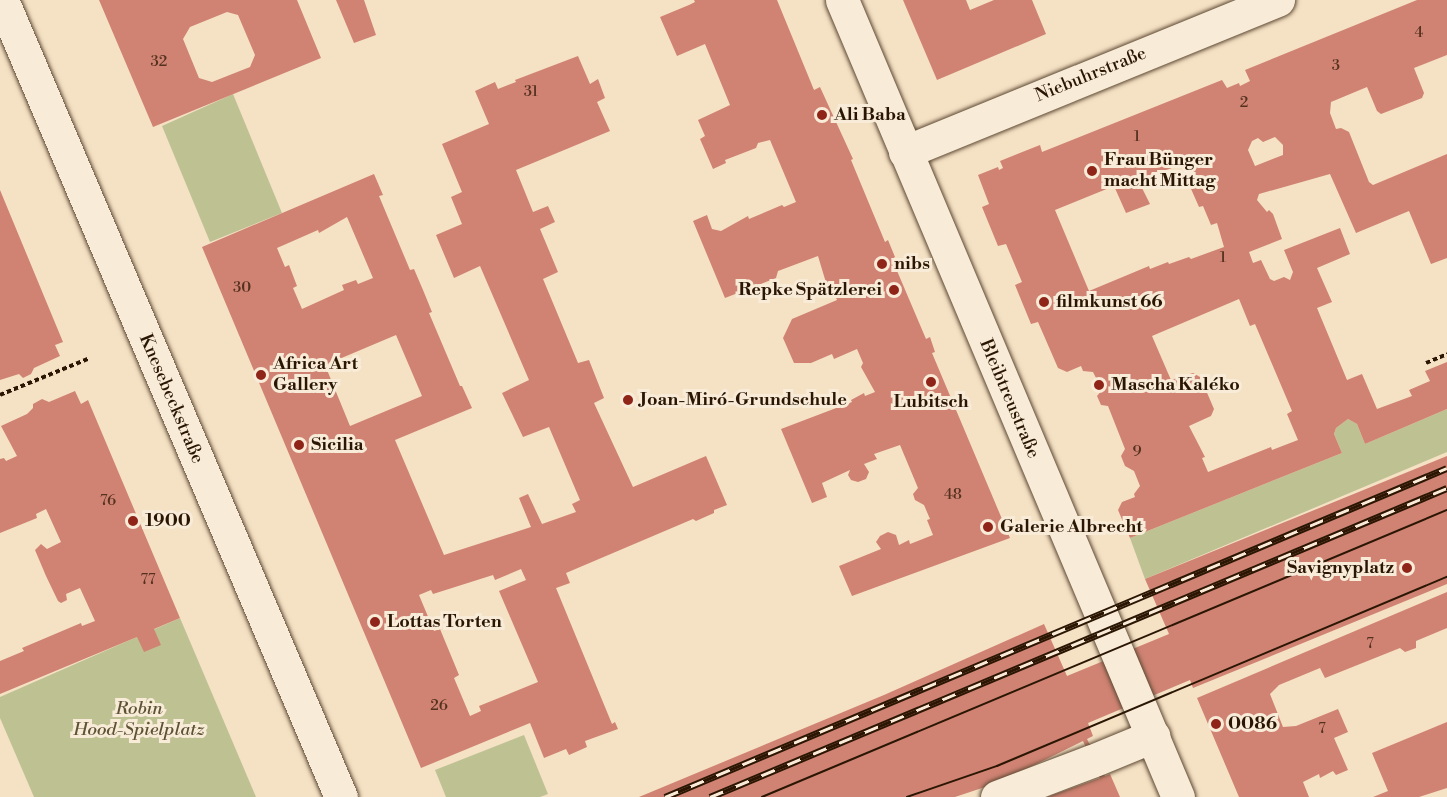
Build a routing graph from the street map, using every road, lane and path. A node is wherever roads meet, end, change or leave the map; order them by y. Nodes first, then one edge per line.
1 (2, 0) edge
2 (842, 0) edge
3 (1278, 0) edge
4 (905, 152) junction
5 (1447, 354) edge
6 (90, 358) dead end
7 (1426, 363) dead end
8 (0, 395) edge
9 (1153, 736) junction
10 (341, 797) edge
11 (997, 797) edge
12 (1178, 797) edge

1 - 10 street, Knesebeckstraße
2 - 4 street, Bleibtreustraße
3 - 4 street, Niebuhrstraße
4 - 9 street, Bleibtreustraße
5 - 7 path
6 - 8 path
9 - 11 street
9 - 12 street, Bleibtreustraße

